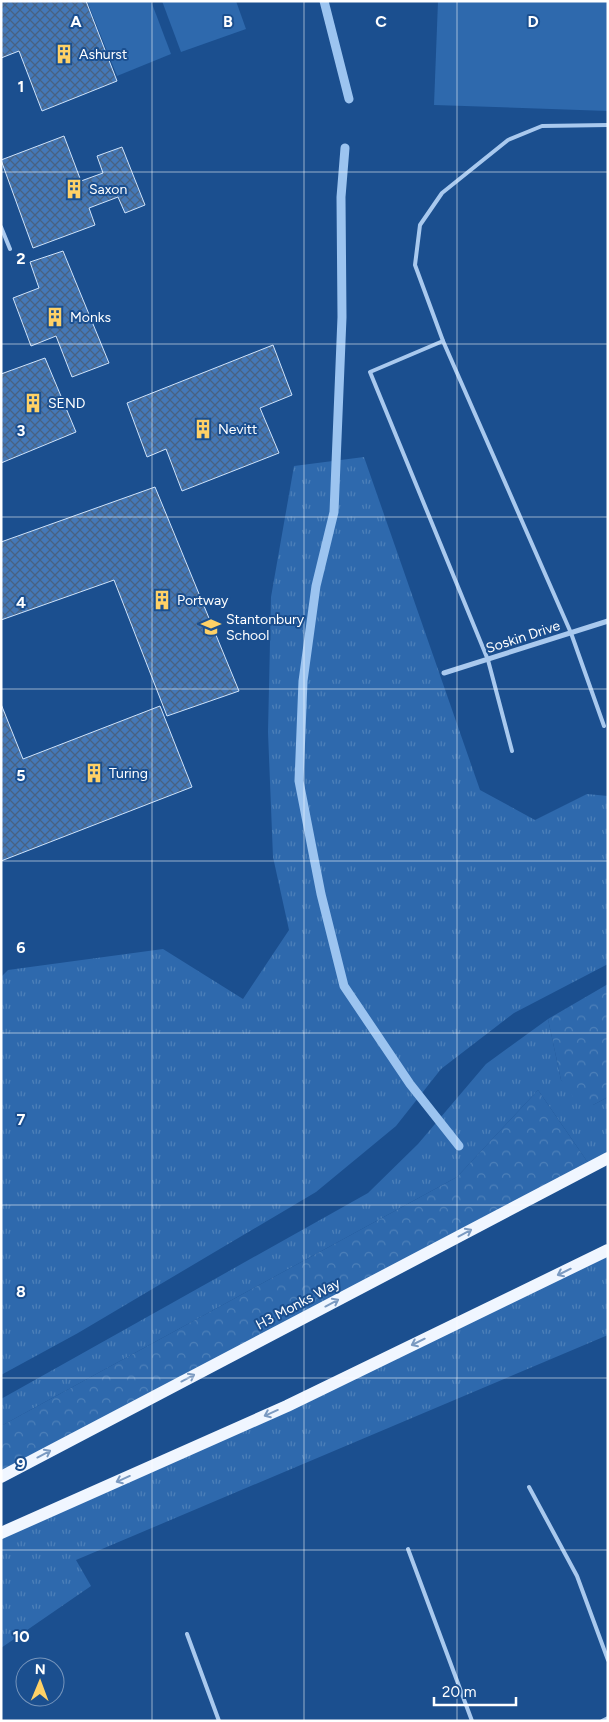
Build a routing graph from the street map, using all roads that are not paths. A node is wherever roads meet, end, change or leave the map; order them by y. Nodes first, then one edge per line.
1 (608, 125) edge
2 (1, 227) edge
3 (10, 249) dead end
4 (443, 341) junction
5 (608, 621) edge
6 (571, 633) junction
7 (488, 660) junction
8 (444, 673) dead end
9 (604, 726) dead end
10 (512, 751) dead end
11 (608, 1158) edge
12 (608, 1250) edge
13 (1, 1477) edge
14 (529, 1486) dead end
15 (1, 1532) edge
16 (408, 1548) dead end
17 (187, 1634) dead end
18 (608, 1660) edge
19 (608, 1718) edge
20 (219, 1721) edge
21 (472, 1721) edge
22 (602, 1721) edge

1 - 4 lane
2 - 3 lane
4 - 6 lane
4 - 7 lane
5 - 6 street, Soskin Drive
6 - 7 street, Soskin Drive
6 - 9 lane
7 - 8 street, Soskin Drive
7 - 10 lane
13 -> 11 main road, H3 Monks Way
12 -> 15 main road
14 - 18 lane
16 - 21 lane
17 - 20 lane
19 - 22 lane

